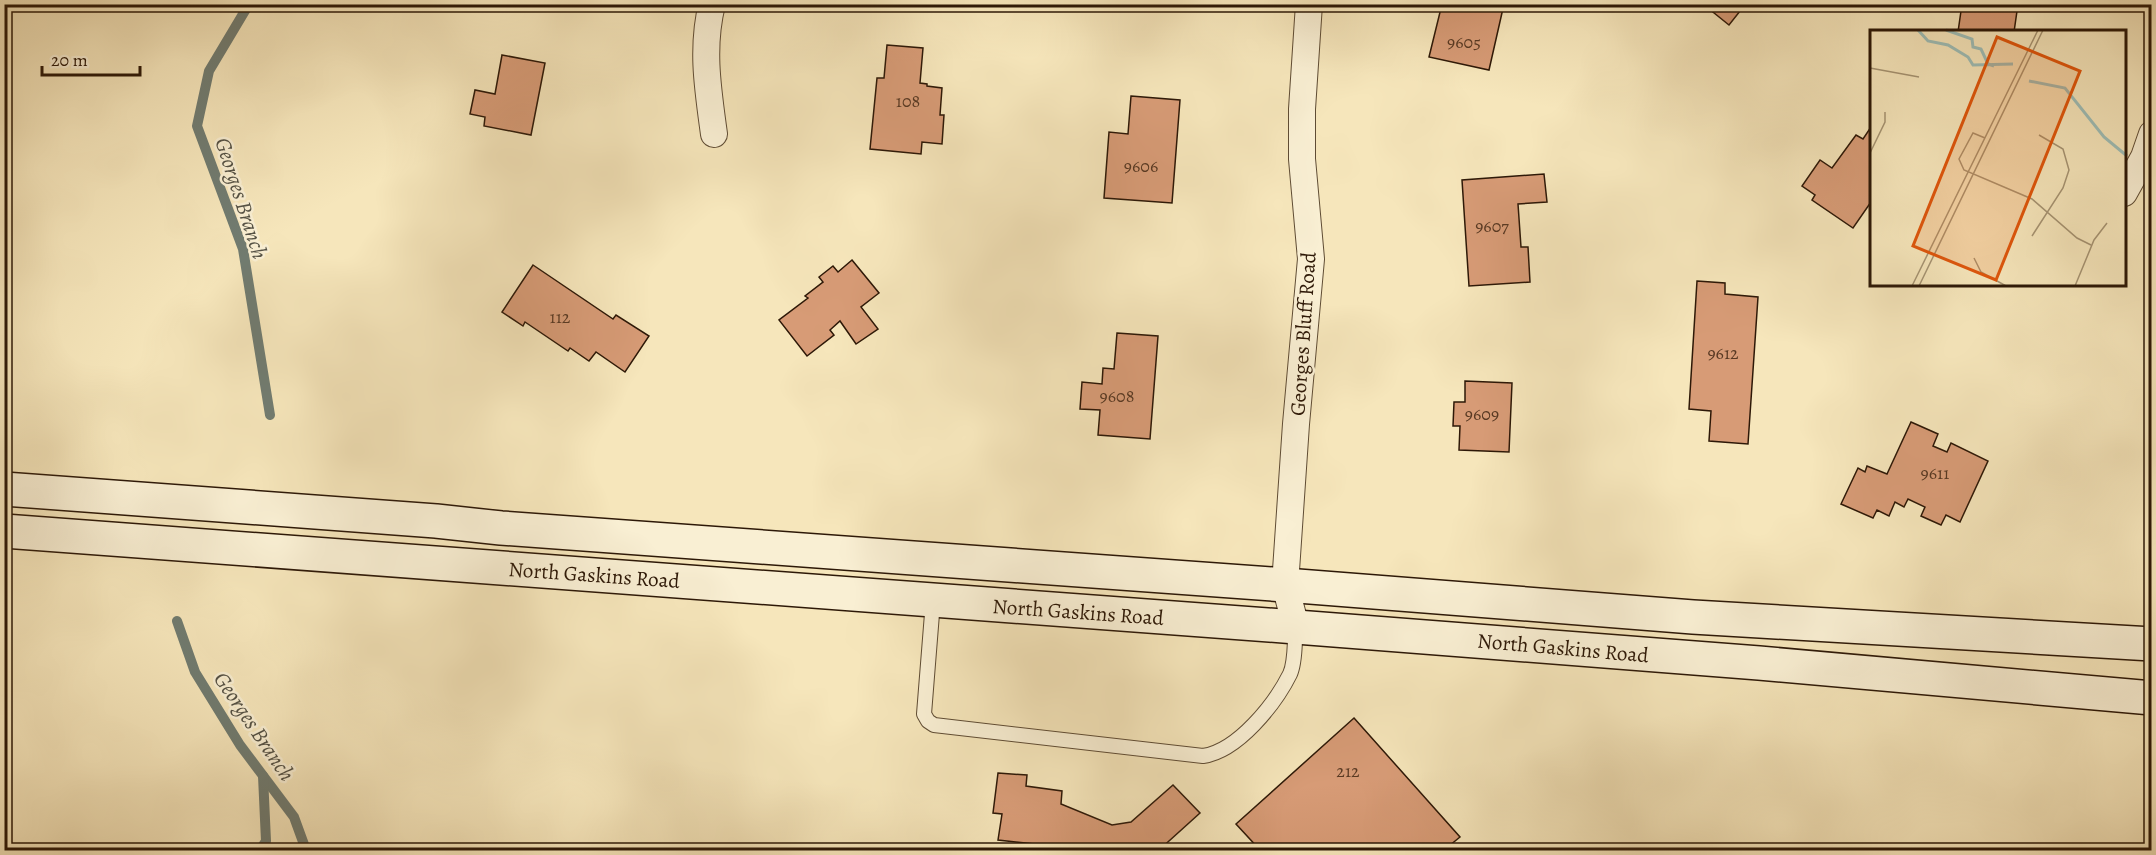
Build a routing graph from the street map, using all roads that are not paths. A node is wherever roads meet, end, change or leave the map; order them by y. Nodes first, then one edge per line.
1 (712, 4) edge
2 (1309, 4) edge
3 (714, 134) dead end
4 (2151, 134) edge
5 (2126, 189) edge
6 (4, 489) edge
7 (4, 531) edge
8 (1285, 585) junction
9 (933, 601) junction
10 (1296, 627) junction
11 (2151, 644) edge
12 (2151, 698) edge

1 - 3 street
2 - 8 street, Georges Bluff Road
4 - 5 street
6 - 8 main road, North Gaskins Road
7 - 9 main road, North Gaskins Road
8 - 10 street, Georges Bluff Road
8 - 11 main road, North Gaskins Road
9 - 10 main road, North Gaskins Road
9 - 10 lane
10 - 12 main road, North Gaskins Road

